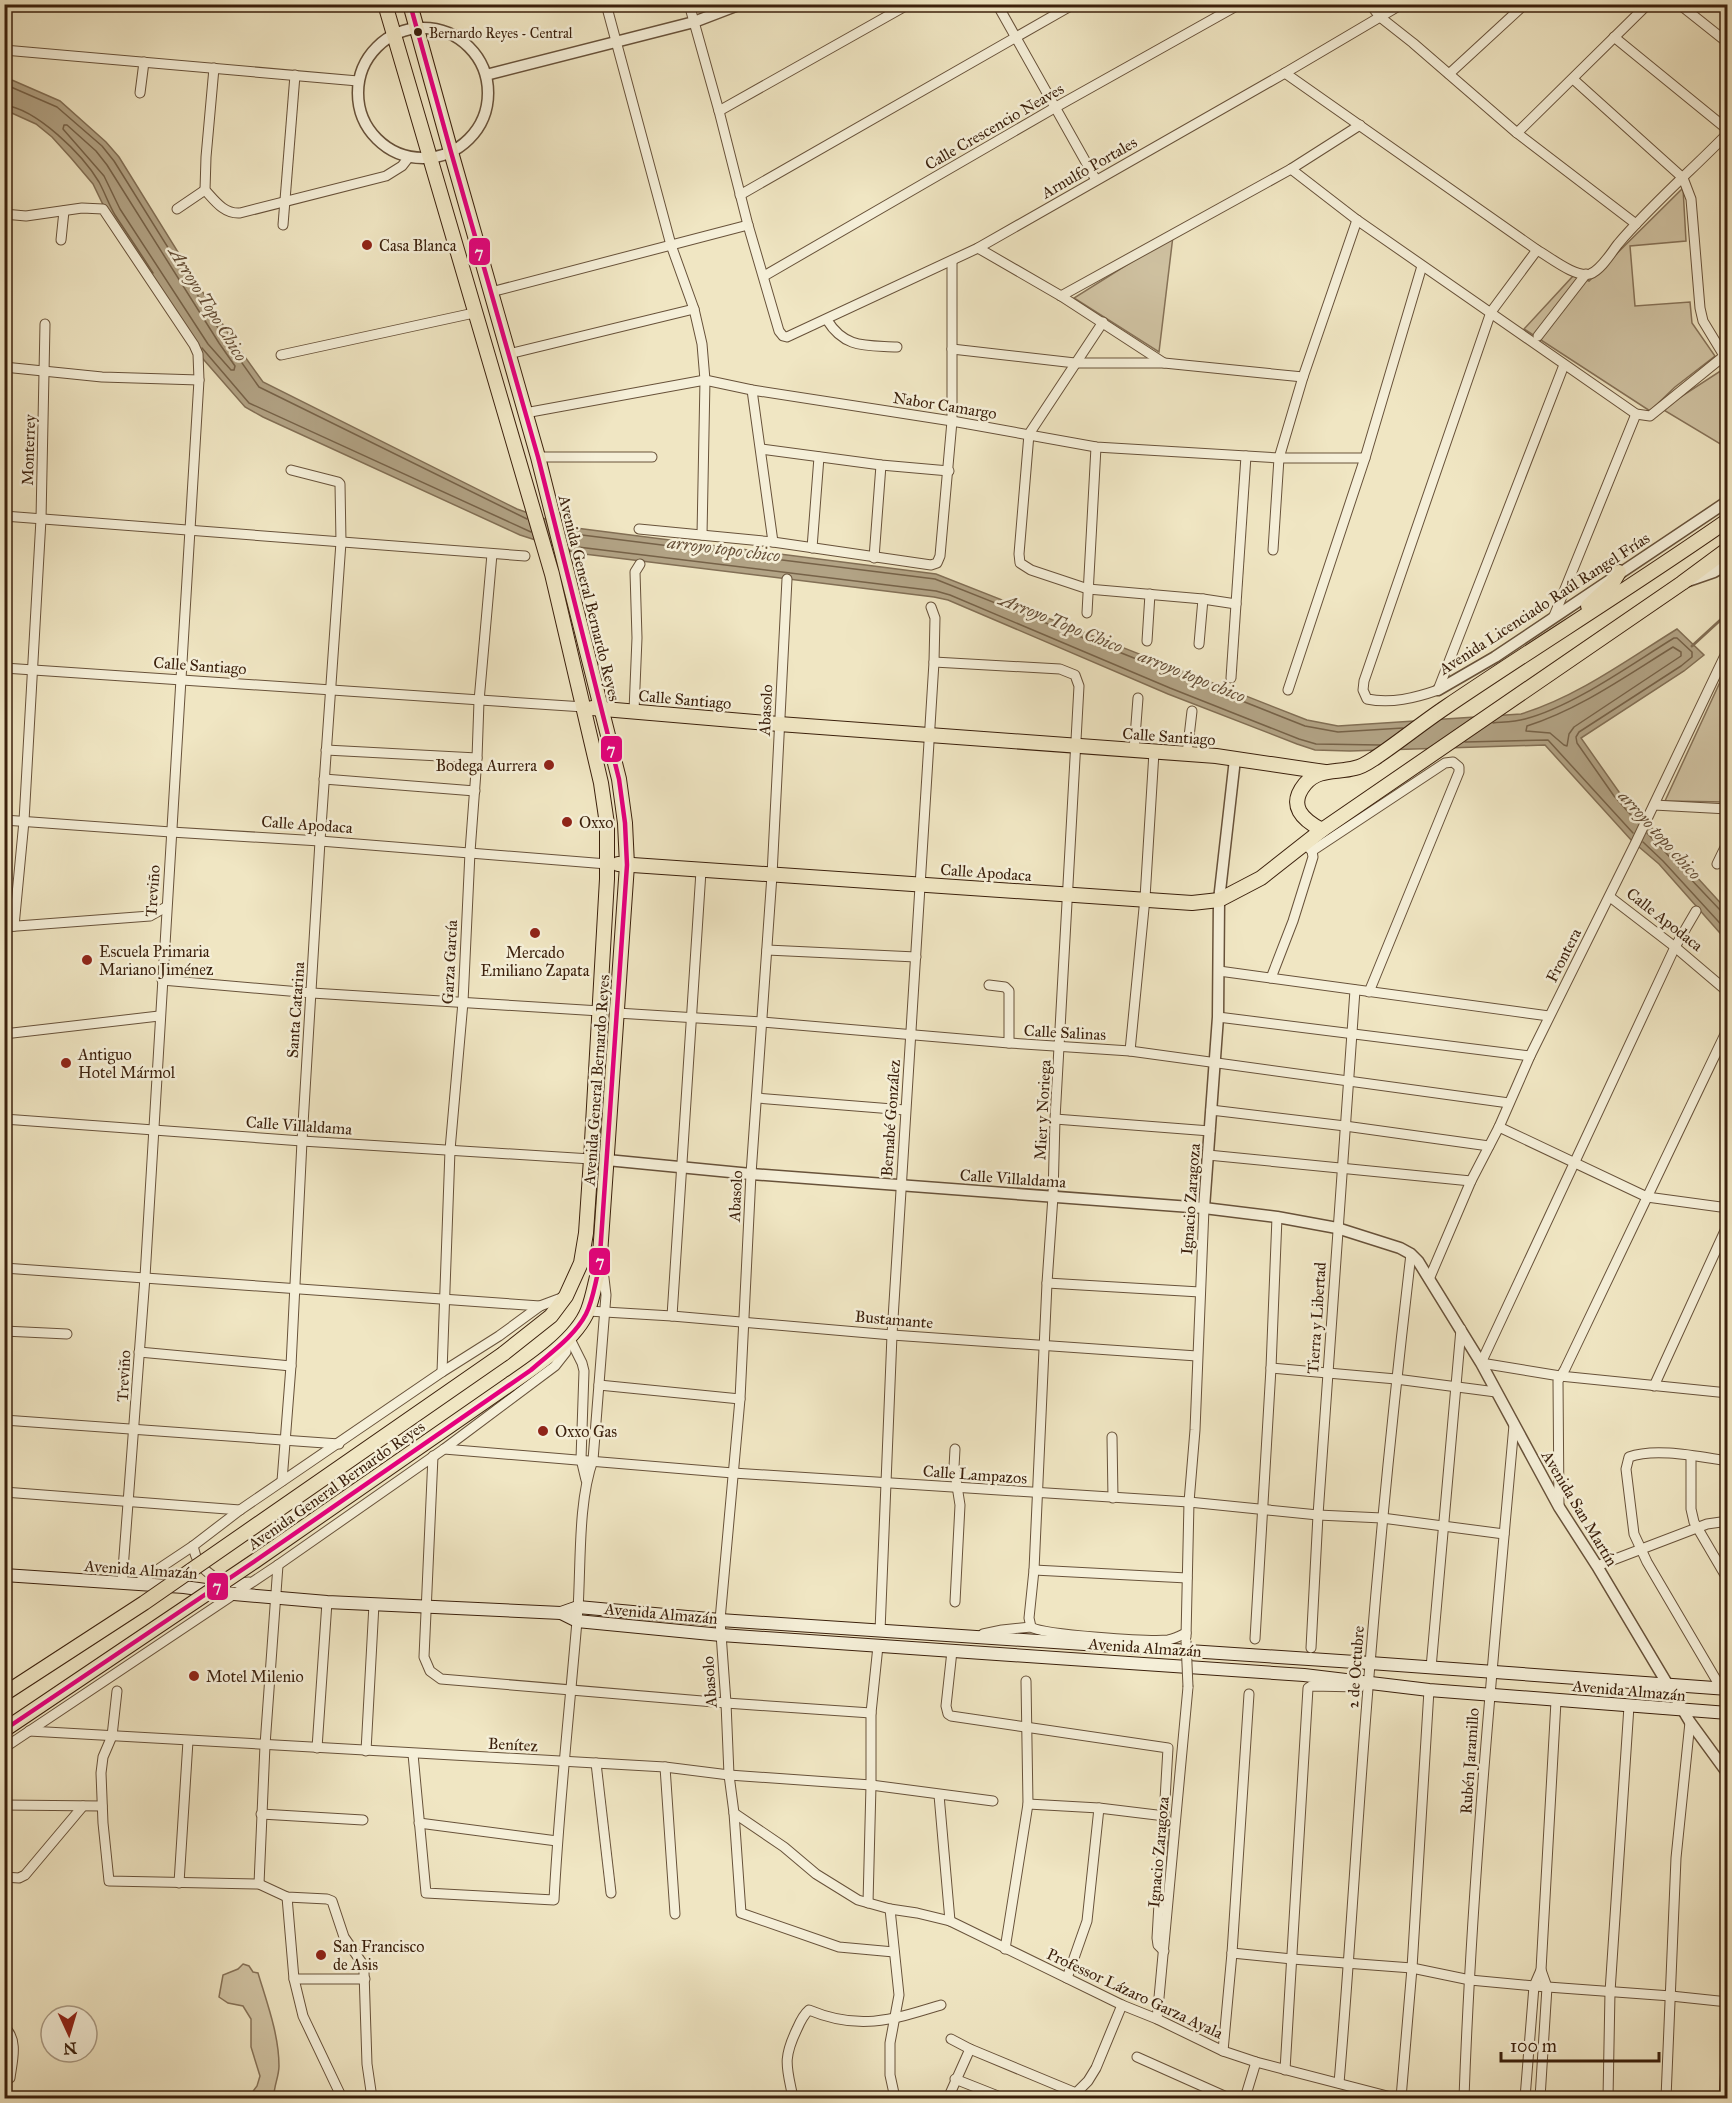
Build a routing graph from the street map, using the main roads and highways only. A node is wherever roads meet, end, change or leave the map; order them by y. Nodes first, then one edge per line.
1 (385, 4) edge
2 (410, 4) edge
3 (1728, 520) edge
4 (1728, 549) edge
5 (1619, 573) road end
6 (1577, 621) junction
7 (584, 707) junction
8 (601, 708) junction
9 (1325, 771) junction
10 (1322, 830) junction
11 (607, 864) junction
12 (627, 865) junction
13 (4, 1575) edge
14 (561, 1613) junction
15 (1724, 1688) edge
16 (4, 1694) edge
17 (1728, 1713) edge
18 (4, 1730) edge

1 - 7 main road, Avenida General Bernardo Reyes
2 - 8 main road, Avenida General Bernardo Reyes
3 - 6 main road, Calle Santiago
4 - 10 main road, Calle Apodaca
5 - 6 main road
6 - 9 main road, Calle Santiago
7 - 8 main road, Calle Santiago
7 - 11 main road, Avenida General Bernardo Reyes
8 - 9 main road, Calle Santiago
8 - 12 main road, Avenida General Bernardo Reyes
9 - 10 main road
10 - 12 main road, Calle Apodaca
11 - 12 main road, Calle Apodaca
11 - 16 main road, Avenida General Bernardo Reyes, bridge
12 - 18 main road, Avenida General Bernardo Reyes, bridge
13 - 14 main road, Avenida Almazán
14 - 15 main road, Avenida Almazán
14 - 17 main road, Avenida Almazán

